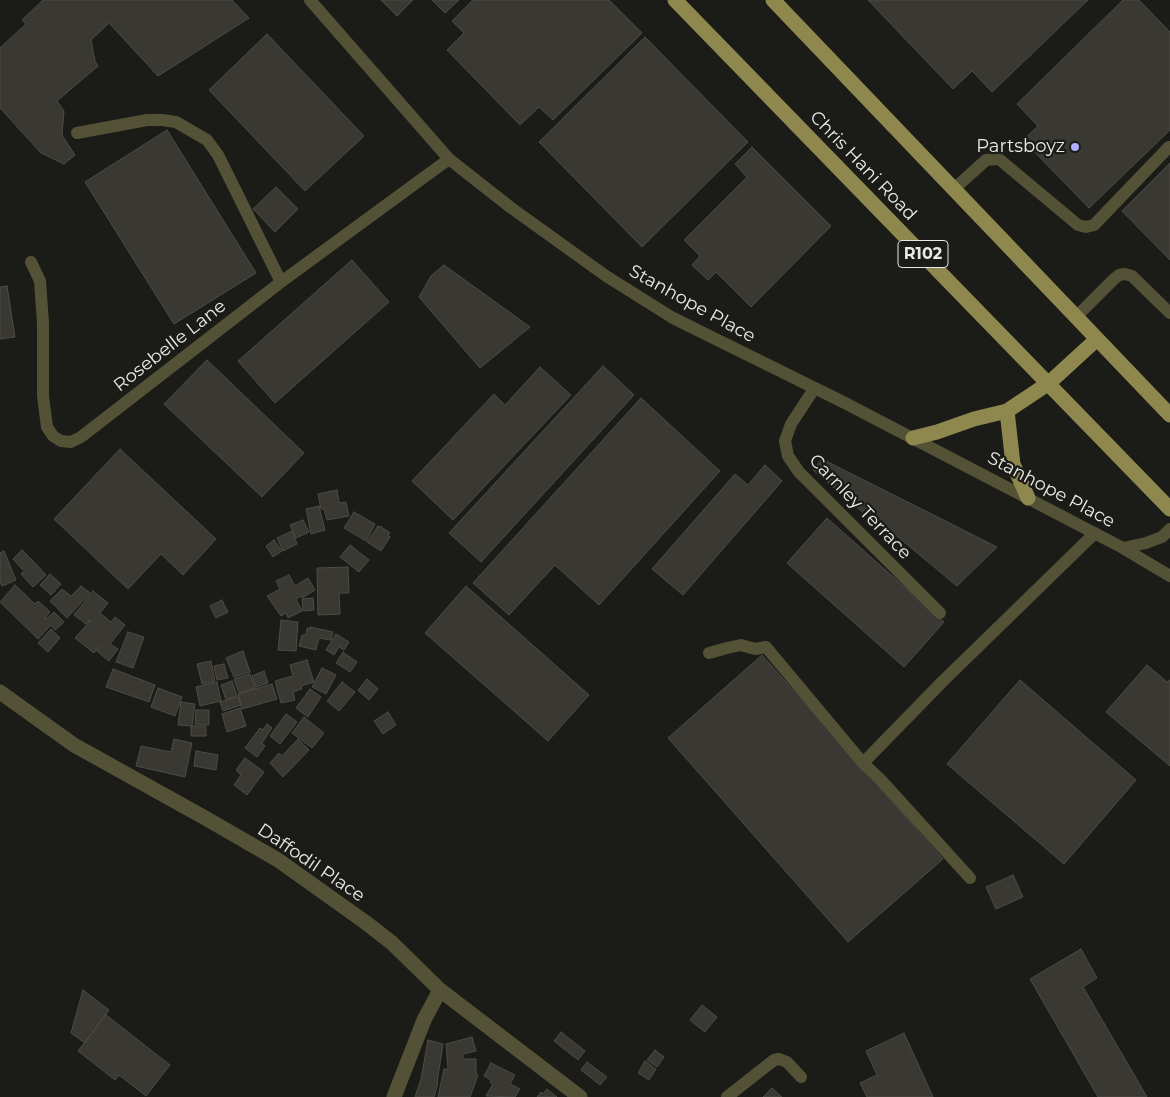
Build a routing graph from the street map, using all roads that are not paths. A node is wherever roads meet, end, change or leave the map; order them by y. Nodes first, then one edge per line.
1 (310, 0) edge
2 (675, 0) edge
3 (772, 0) edge
4 (77, 132) dead end
5 (1169, 147) dead end
6 (449, 159) junction
7 (954, 190) junction
8 (31, 262) dead end
9 (281, 282) junction
10 (1170, 313) edge
11 (1076, 317) junction
12 (1097, 339) junction
13 (1049, 383) junction
14 (814, 389) junction
15 (1007, 411) junction
16 (1170, 414) edge
17 (913, 438) junction
18 (1028, 498) junction
19 (1170, 509) edge
20 (1170, 529) edge
21 (1095, 533) junction
22 (1123, 548) junction
23 (1170, 576) edge
24 (940, 613) dead end
25 (709, 653) dead end
26 (0, 692) edge
27 (863, 764) junction
28 (970, 878) dead end
29 (440, 990) junction
30 (801, 1077) dead end
31 (394, 1097) edge
32 (580, 1097) edge
33 (727, 1097) edge

1 - 6 lane, Stanhope Place
2 - 13 main road, Chris Hani Road / R102
3 - 7 main road
4 - 9 lane
5 - 7 lane
6 - 9 lane, Rosebelle Lane
6 - 14 lane, Stanhope Place
7 - 11 main road
8 - 9 lane, Rosebelle Lane
10 - 11 lane
11 - 12 main road
12 - 13 main road
12 - 16 main road
13 - 15 main road
13 - 19 main road, Chris Hani Road / R102
14 - 17 lane, Stanhope Place
14 - 24 lane, Carnley Terrace
15 - 17 main road
15 - 18 main road
17 - 18 lane, Stanhope Place
18 - 21 lane, Stanhope Place
20 - 22 lane, Stanhope Place
21 - 22 lane, Stanhope Place
21 - 27 lane
22 - 23 lane, Stanhope Place
25 - 27 lane
26 - 29 street, Daffodil Place
27 - 28 lane
29 - 31 street
29 - 32 street, Daffodil Place
30 - 33 lane

